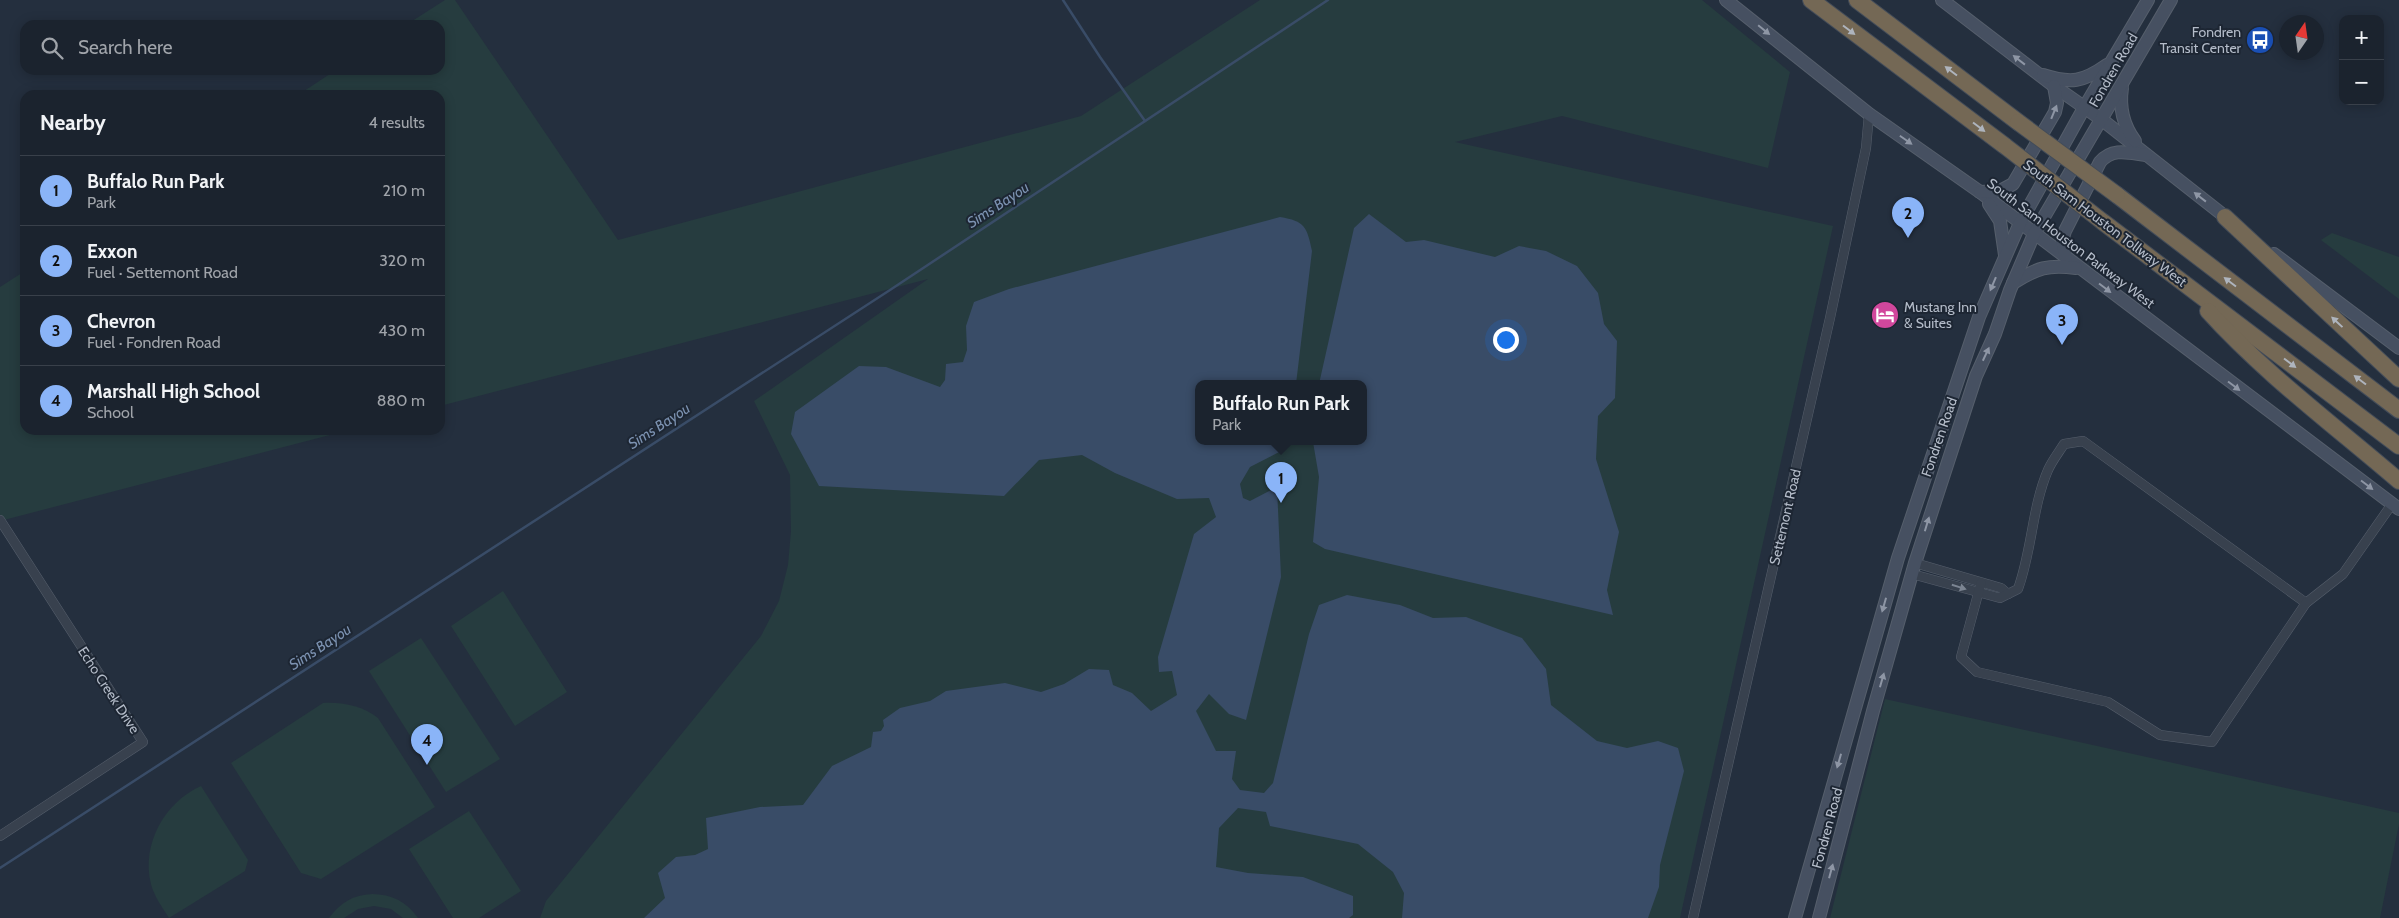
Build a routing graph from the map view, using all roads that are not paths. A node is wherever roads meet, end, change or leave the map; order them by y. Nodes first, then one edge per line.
1 (1726, 0) edge
2 (1810, 0) edge
3 (1857, 0) edge
4 (1864, 0) edge
5 (1942, 0) edge
6 (2148, 0) edge
7 (2171, 0) edge
8 (1894, 29) junction
9 (2112, 62) junction
10 (2035, 72) junction
11 (2123, 83) junction
12 (2054, 86) junction
13 (2084, 108) junction
14 (1869, 114) junction
15 (2101, 119) junction
16 (2146, 155) junction
17 (1980, 192) junction
18 (2225, 217) junction
19 (2020, 224) junction
20 (2034, 234) junction
21 (2005, 258) junction
22 (2066, 258) junction
23 (2079, 268) junction
24 (2168, 270) junction
25 (2013, 283) junction
26 (2399, 348) edge
27 (1960, 370) junction
28 (1976, 376) junction
29 (2399, 379) edge
30 (2399, 410) edge
31 (2399, 446) edge
32 (2399, 481) edge
33 (2396, 507) edge
34 (0, 520) edge
35 (1896, 563) junction
36 (1914, 568) junction
37 (1981, 583) junction
38 (1978, 593) junction
39 (2008, 594) junction
40 (2306, 603) junction
41 (1855, 706) junction
42 (1873, 711) junction
43 (1819, 833) junction
44 (0, 836) edge
45 (1840, 839) junction
46 (1693, 918) edge
47 (1795, 918) edge
48 (1819, 918) edge

1 -> 14 main road, South Sam Houston Parkway West
2 -> 24 highway, South Sam Houston Tollway West, bridge
3 - 8 highway, South Sam Houston Tollway West
4 - 8 highway
10 -> 5 main road
6 - 9 main road, Fondren Road
7 - 11 main road, Fondren Road
30 -> 8 highway, South Sam Houston Tollway West, bridge
9 - 10 main road
9 - 13 main road, Fondren Road
10 - 12 main road
11 - 15 main road, Fondren Road
11 - 16 main road
12 - 13 main road
17 -> 12 main road
13 - 15 main road
13 - 19 main road, Fondren Road
14 -> 17 main road, South Sam Houston Parkway West
14 - 46 street, Settemont Road
15 - 16 main road
15 - 20 main road, Fondren Road
18 -> 16 main road
16 - 22 main road
17 - 19 main road, South Sam Houston Parkway West
17 - 21 main road
18 - 26 main road
29 -> 18 highway
19 - 20 main road, South Sam Houston Parkway West
19 - 21 main road, Fondren Road
20 - 22 main road, South Sam Houston Parkway West
20 - 25 main road, Fondren Road
21 -> 27 main road, Fondren Road
22 - 23 main road, South Sam Houston Parkway West
23 - 25 main road
23 -> 33 main road, South Sam Houston Parkway West
24 -> 31 highway, South Sam Houston Tollway West
24 - 32 highway
28 -> 25 main road, Fondren Road
27 - 28 main road
27 - 35 main road, Fondren Road
36 -> 28 main road, Fondren Road
33 - 40 street
34 - 44 street, Echo Creek Drive
35 - 36 main road
35 -> 41 main road, Fondren Road
36 - 37 street
36 -> 38 street
42 -> 36 main road, Fondren Road
37 - 38 street
37 - 39 street
38 - 39 street
38 - 40 street
39 - 40 street
41 - 42 main road
41 -> 43 main road, Fondren Road
42 - 45 main road, Fondren Road
43 - 45 main road
43 - 47 main road, Fondren Road
48 -> 45 main road, Fondren Road

